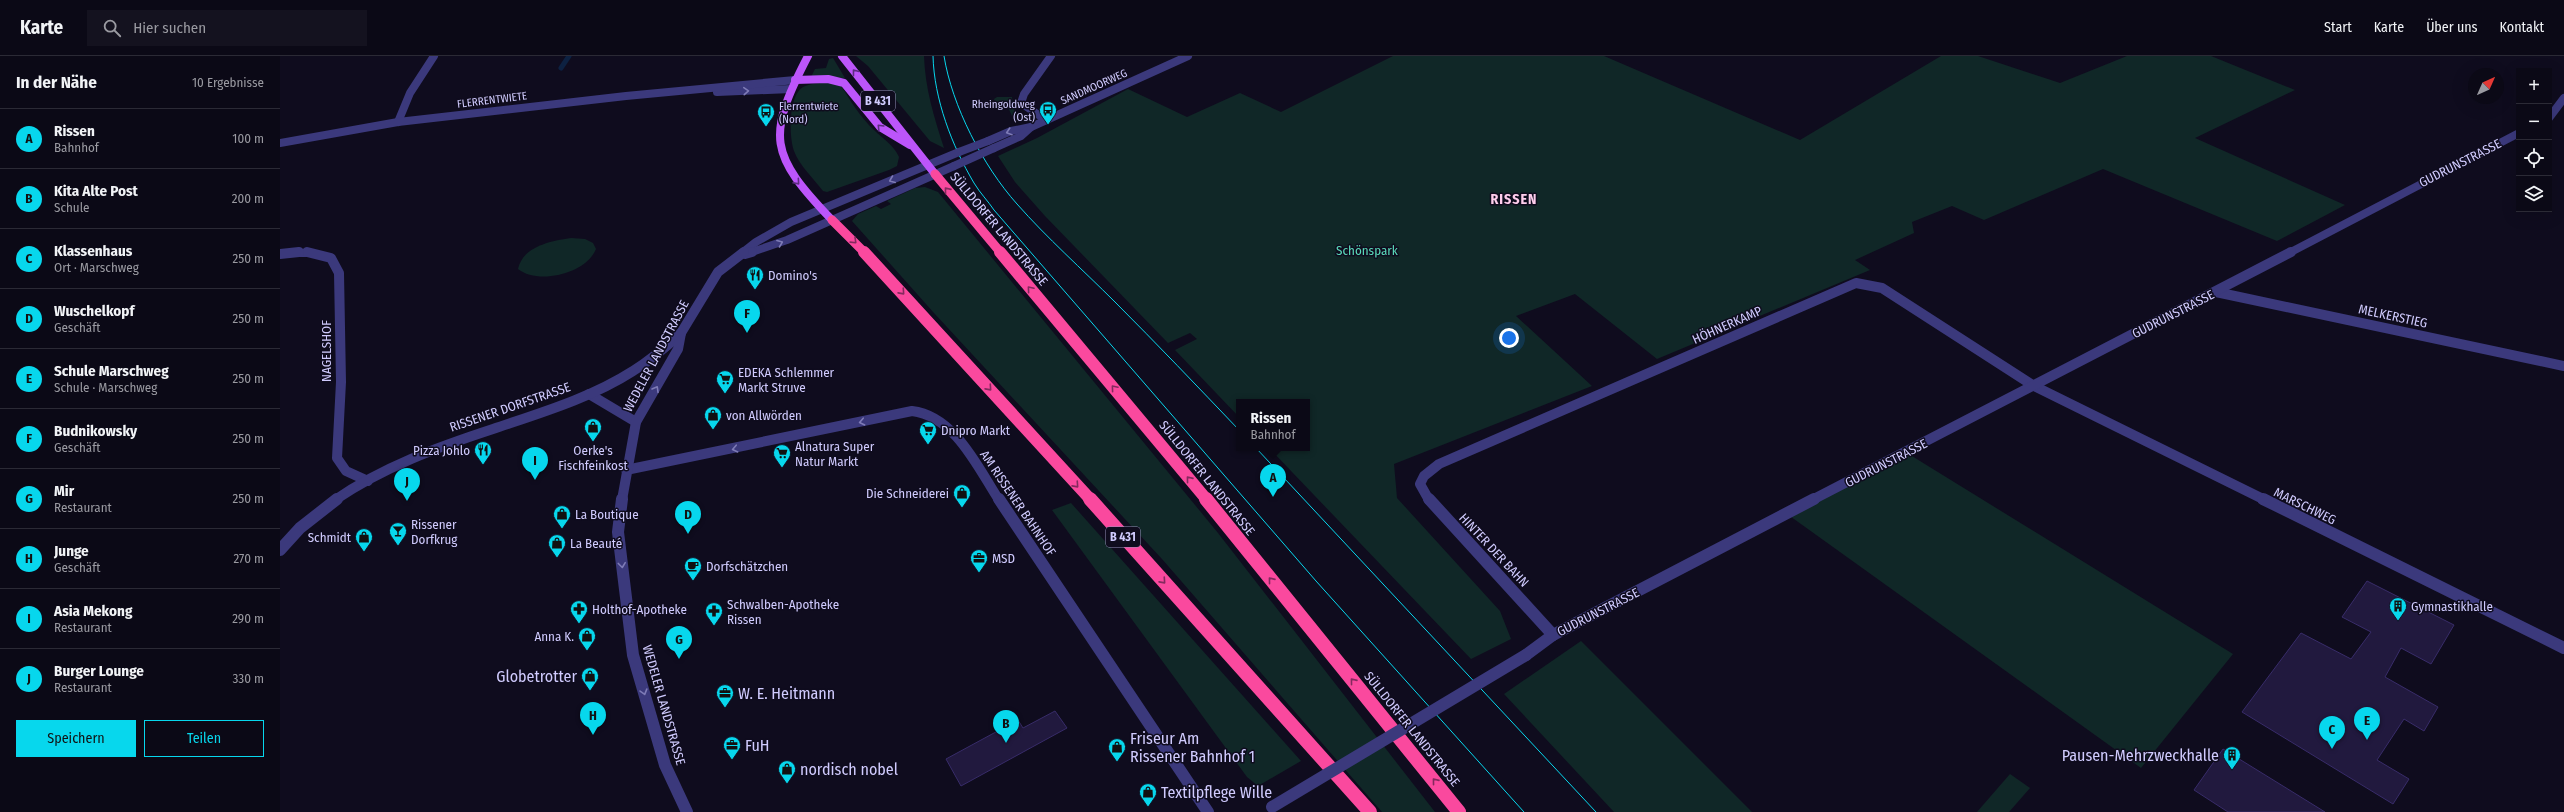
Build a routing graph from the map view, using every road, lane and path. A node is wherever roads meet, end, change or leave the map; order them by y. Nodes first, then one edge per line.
1 (434, 56) edge
2 (808, 56) edge
3 (842, 56) edge
4 (1051, 56) edge
5 (1188, 56) edge
6 (795, 80) junction
7 (791, 89) junction
8 (707, 90) junction
9 (2564, 98) edge
10 (2552, 114) edge
11 (1046, 120) junction
12 (398, 122) junction
13 (1031, 127) junction
14 (2516, 135) edge
15 (280, 143) edge
16 (913, 147) junction
17 (931, 170) junction
18 (821, 209) junction
19 (832, 220) junction
20 (280, 254) edge
21 (743, 254) junction
22 (2216, 292) junction
23 (681, 333) junction
24 (2564, 366) edge
25 (2034, 386) junction
26 (590, 394) junction
27 (636, 422) junction
28 (626, 470) junction
29 (368, 481) junction
30 (1422, 481) joint
31 (280, 550) edge
32 (1553, 635) junction
33 (2564, 648) edge
34 (1268, 809) edge
35 (687, 812) edge
36 (1208, 812) edge
37 (1370, 812) edge
38 (1459, 812) edge

1 - 12 street
2 - 6 main road, B 431
16 -> 3 main road, B 431
4 - 11 street
5 - 11 street, SANDMOORWEG
6 - 7 main road, B 431
6 - 8 street, FLERRENTWIETE
16 -> 6 main road
8 -> 7 street, FLERRENTWIETE
7 -> 18 main road, B 431
8 - 12 street, FLERRENTWIETE
9 - 10 street
11 - 13 street, SANDMOORWEG
12 - 15 street, FLERRENTWIETE
13 -> 17 street, SANDMOORWEG, bridge
13 - 17 street, SANDMOORWEG, bridge
14 - 22 street, GUDRUNSTRASSE
16 - 17 main road, B 431
17 -> 18 street, WEDELER LANDSTRASSE
17 - 19 street, WEDELER LANDSTRASSE
38 -> 17 highway, SÜLLDORFER LANDSTRASSE / B 431
18 - 19 main road, B 431
18 - 21 street, WEDELER LANDSTRASSE
21 -> 19 street, WEDELER LANDSTRASSE
19 -> 37 highway, B 431
20 - 29 street, NAGELSHOF
21 - 23 street, WEDELER LANDSTRASSE
22 - 24 street, MELKERSTIEG
22 - 25 street, GUDRUNSTRASSE
23 - 26 street, RISSENER DORFSTRASSE
27 -> 23 street, WEDELER LANDSTRASSE
25 - 30 street, HÖHNERKAMP
25 - 32 street, GUDRUNSTRASSE
25 - 33 street, MARSCHWEG
26 - 27 street, RISSENER DORFSTRASSE
26 - 29 street, RISSENER DORFSTRASSE
27 - 28 street, WEDELER LANDSTRASSE
28 -> 35 street, WEDELER LANDSTRASSE
36 -> 28 street, AM RISSENER BAHNHOF
29 - 31 street, RISSENER DORFSTRASSE
30 - 32 street, HINTER DER BAHN
32 - 34 street, GUDRUNSTRASSE, bridge

